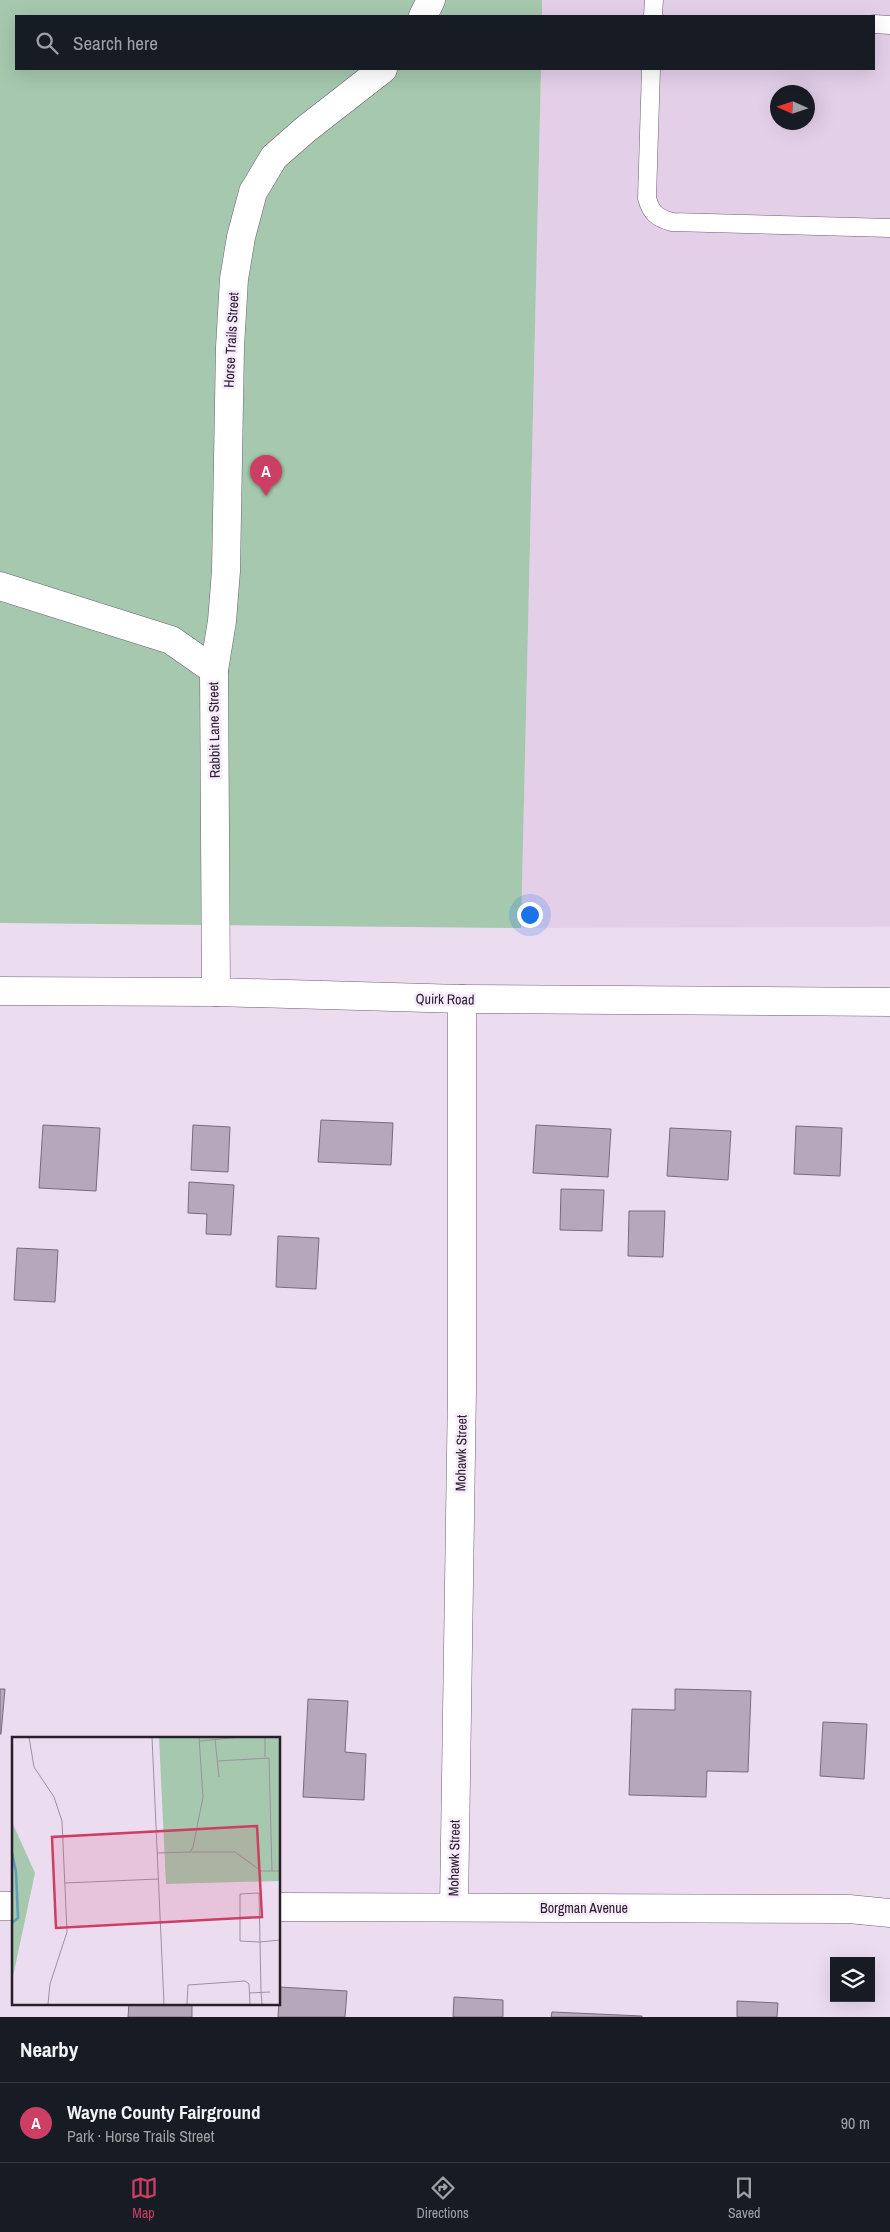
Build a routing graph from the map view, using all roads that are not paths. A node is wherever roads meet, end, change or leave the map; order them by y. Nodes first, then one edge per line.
1 (431, 0) edge
2 (654, 0) edge
3 (424, 15) edge
4 (653, 15) edge
5 (875, 24) edge
6 (890, 25) edge
7 (382, 70) edge
8 (651, 70) edge
9 (890, 228) edge
10 (0, 586) edge
11 (214, 670) junction
12 (0, 991) edge
13 (216, 992) junction
14 (462, 999) junction
15 (890, 1002) edge
16 (280, 1907) edge
17 (454, 1907) junction
18 (890, 1913) edge

1 - 3 street
2 - 4 lane
5 - 6 lane
7 - 11 street, Horse Trails Street
8 - 9 lane
10 - 11 street, Rabbit Lane Street
11 - 13 street, Rabbit Lane Street
12 - 13 street, Quirk Road
13 - 14 street, Quirk Road
14 - 15 street, Quirk Road
14 - 17 street, Mohawk Street
16 - 17 street, Borgman Avenue
17 - 18 street, Borgman Avenue

